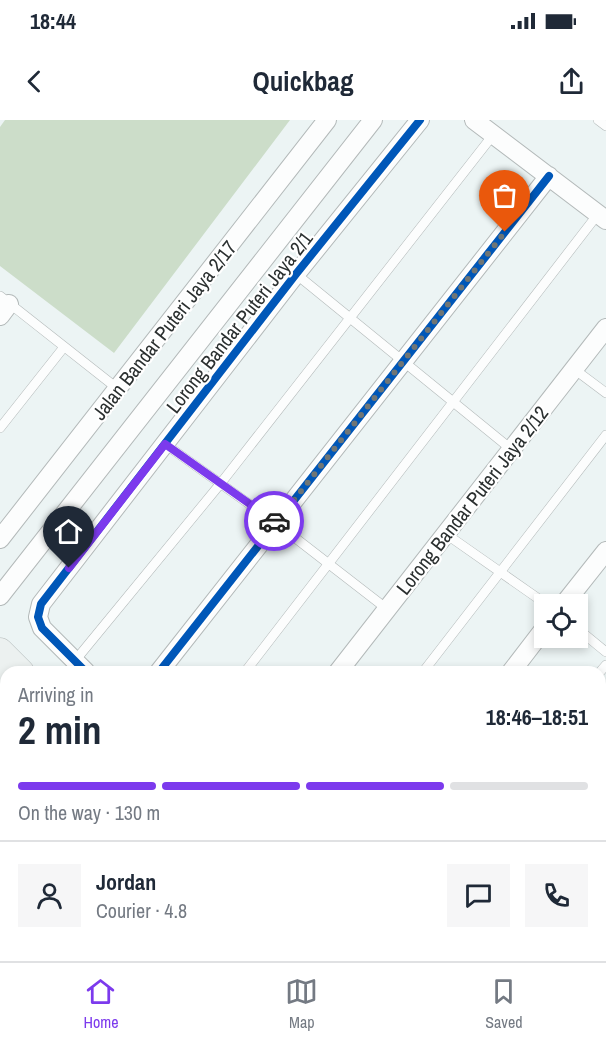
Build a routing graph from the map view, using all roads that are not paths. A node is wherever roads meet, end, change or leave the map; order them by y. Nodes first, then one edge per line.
1 (327, 120) edge
2 (373, 120) edge
3 (420, 120) edge
4 (474, 120) edge
5 (598, 120) edge
6 (606, 126) edge
7 (493, 135) junction
8 (549, 176) junction
9 (602, 217) edge
10 (296, 274) junction
11 (3, 305) edge
12 (349, 319) junction
13 (606, 328) edge
14 (64, 347) junction
15 (403, 362) junction
16 (574, 369) junction
17 (118, 389) junction
18 (606, 393) edge
19 (453, 403) junction
20 (0, 428) edge
21 (606, 435) edge
22 (165, 444) junction
23 (511, 450) junction
24 (221, 483) junction
25 (276, 523) junction
26 (446, 534) junction
27 (0, 539) edge
28 (606, 551) edge
29 (329, 564) junction
30 (500, 572) junction
31 (572, 594) edge
32 (0, 596) edge
33 (534, 596) edge
34 (387, 609) junction
35 (588, 637) edge
36 (534, 642) edge
37 (0, 651) edge
38 (606, 652) edge
39 (15, 666) edge
40 (79, 666) edge
41 (81, 666) edge
42 (164, 666) edge
43 (250, 666) edge
44 (343, 666) edge
45 (428, 666) edge
46 (516, 666) edge

1 - 17 street, Jalan Bandar Puteri Jaya 2/17
2 - 32 street
3 - 10 street, Lorong Bandar Puteri Jaya 2/1
4 - 7 street
5 - 6 lane
7 - 8 street
7 - 12 lane
8 - 9 street
8 - 15 street
9 - 19 lane
10 - 12 lane
10 - 22 street, Lorong Bandar Puteri Jaya 2/1
11 - 14 lane
12 - 15 lane
12 - 24 lane
13 - 16 street, Lorong Bandar Puteri Jaya 2/12
14 - 17 lane
14 - 20 lane
15 - 19 lane
15 - 25 street
16 - 18 lane
16 - 23 street, Lorong Bandar Puteri Jaya 2/12
17 - 27 street, Jalan Bandar Puteri Jaya 2/17
19 - 23 lane
19 - 29 lane
21 - 30 lane
22 - 24 lane
22 - 40 street, Lorong Bandar Puteri Jaya 2/1
23 - 26 street, Lorong Bandar Puteri Jaya 2/12
24 - 25 lane
24 - 41 lane
25 - 29 lane
25 - 42 street
26 - 30 lane
26 - 34 street, Lorong Bandar Puteri Jaya 2/12
28 - 31 street
29 - 34 lane
29 - 43 lane
30 - 33 lane
30 - 45 lane
34 - 44 street, Lorong Bandar Puteri Jaya 2/12
35 - 38 lane
36 - 46 street
37 - 39 street

